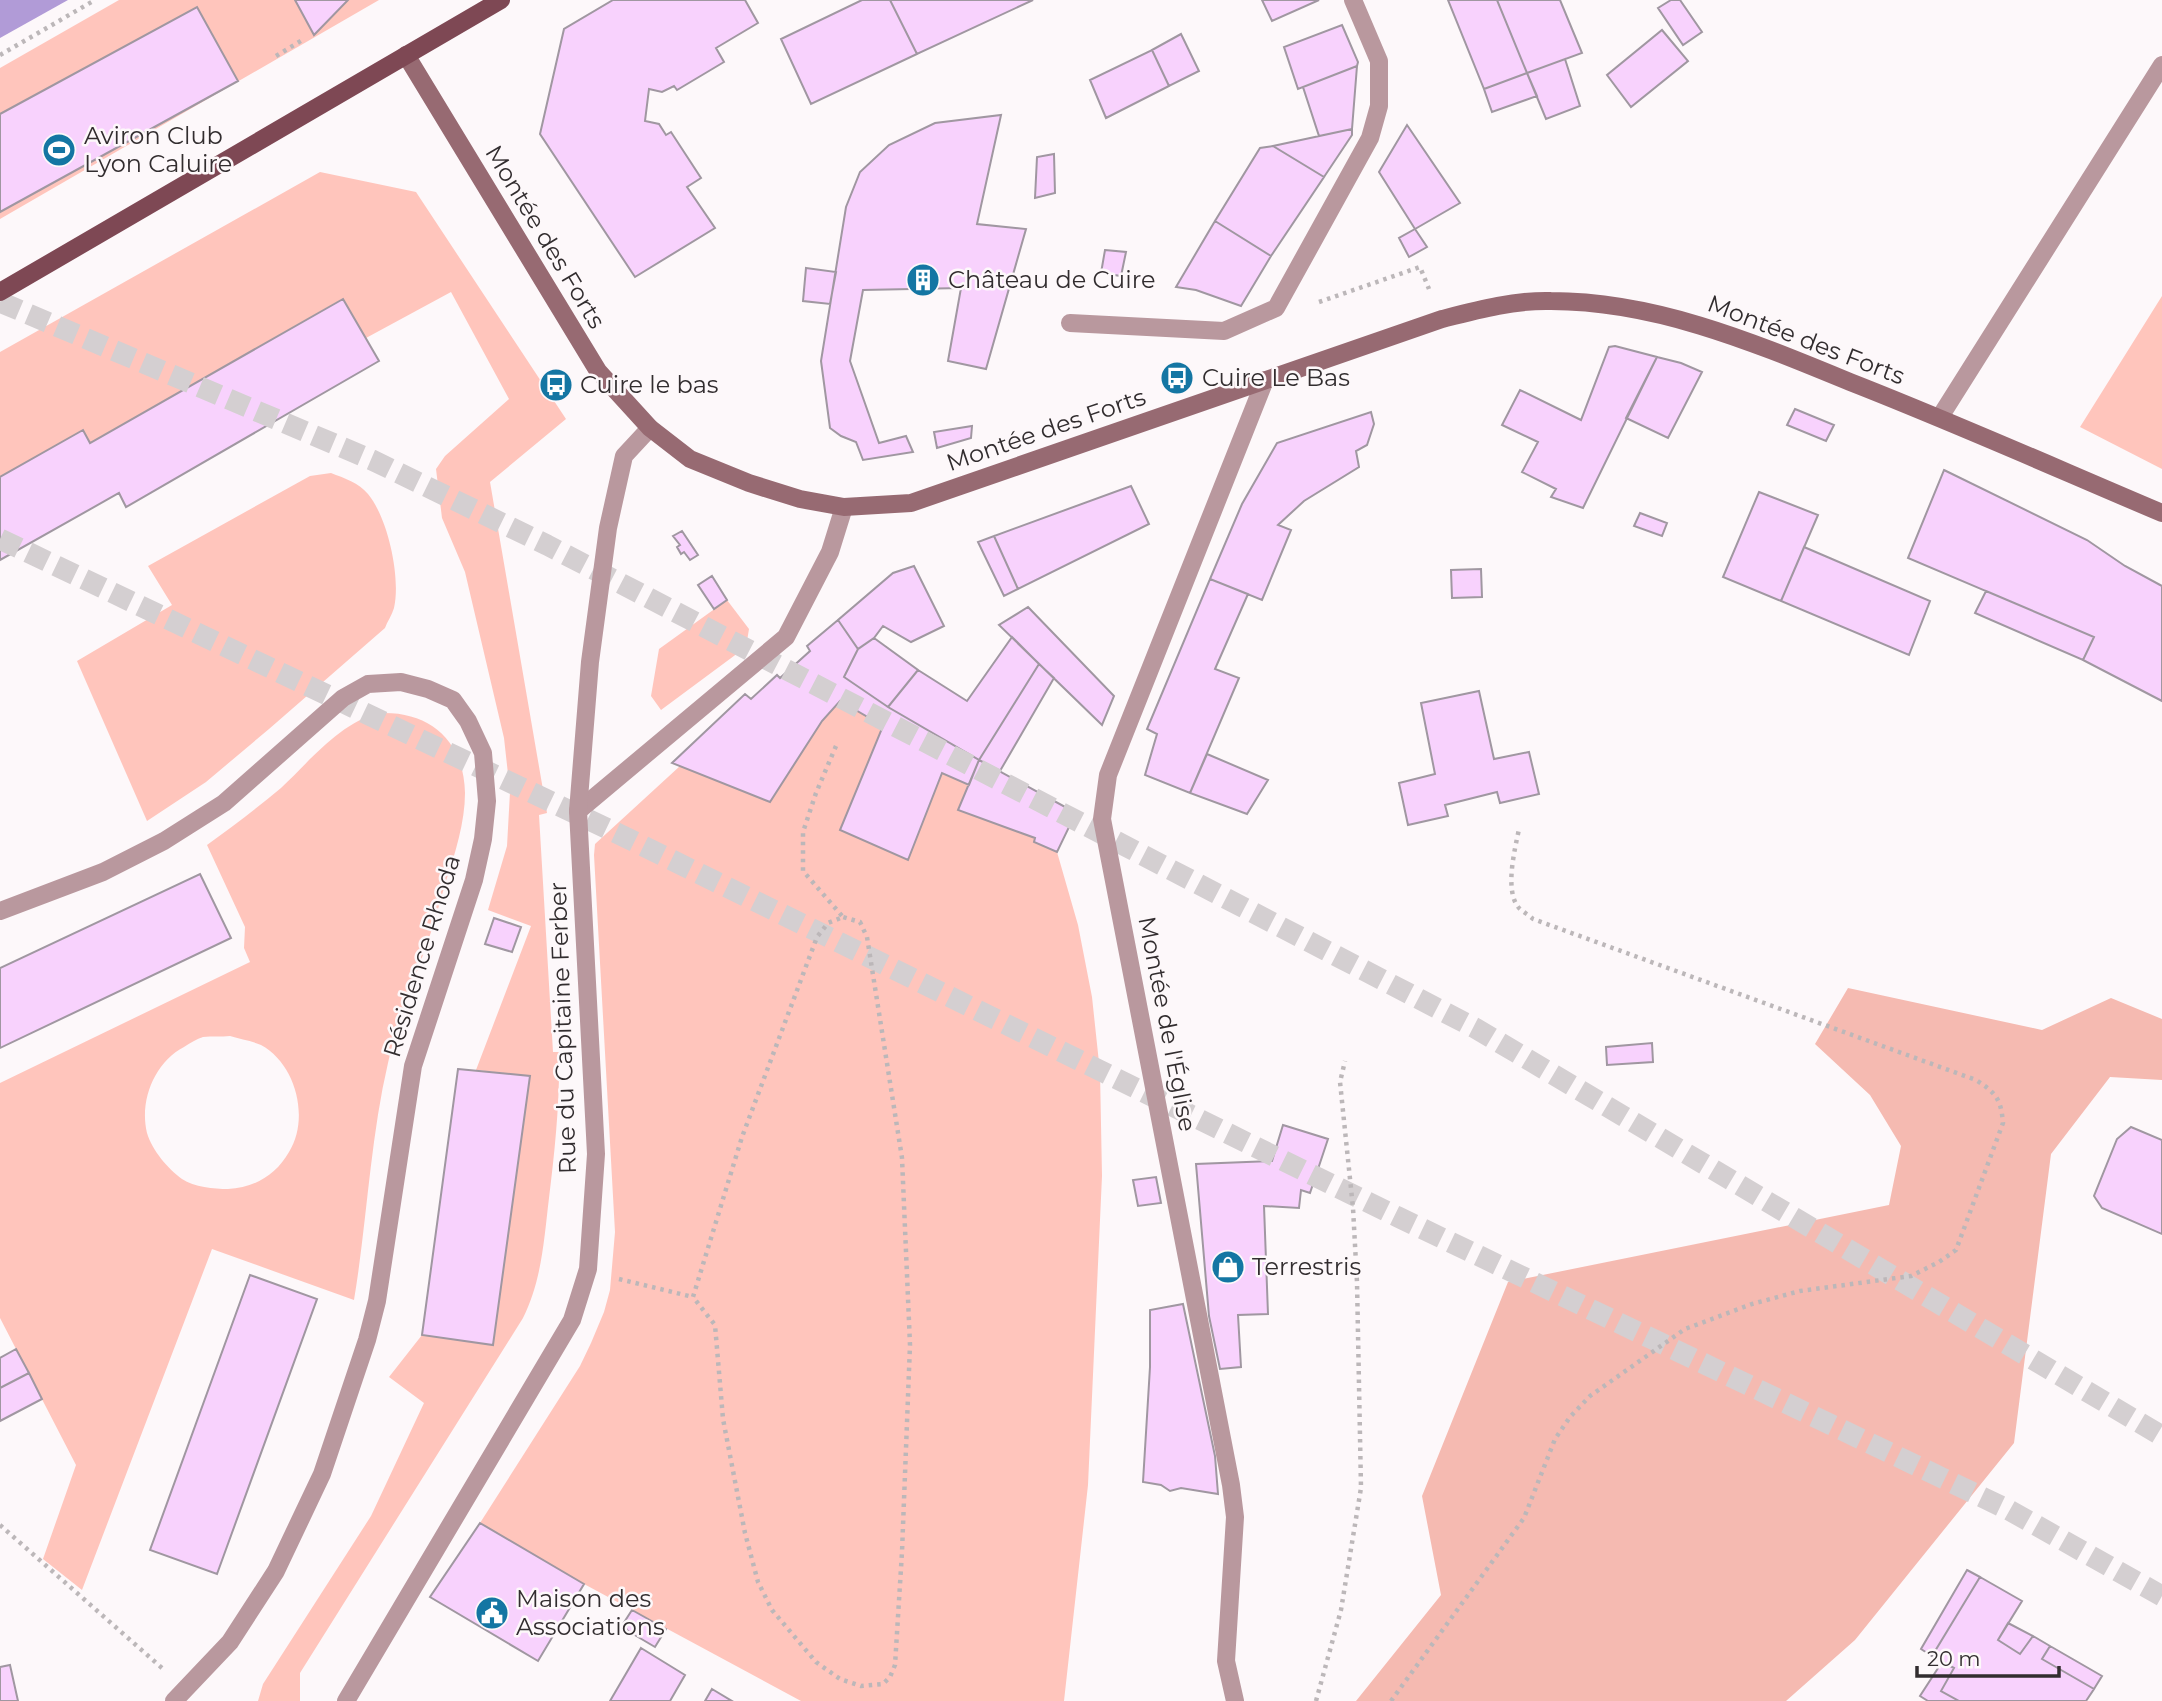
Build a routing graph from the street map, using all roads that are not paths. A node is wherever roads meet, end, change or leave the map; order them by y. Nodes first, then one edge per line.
1 (501, 0) edge
2 (1353, 0) edge
3 (406, 55) junction
4 (2162, 65) edge
5 (0, 292) edge
6 (1070, 323) dead end
7 (1265, 380) junction
8 (1940, 417) junction
9 (650, 428) junction
10 (844, 507) junction
11 (2162, 513) edge
12 (578, 811) junction
13 (0, 911) edge
14 (180, 1695) edge
15 (346, 1701) edge
16 (1235, 1701) edge

1 - 3 main road
2 - 6 street
3 - 5 main road
3 - 9 street, Montée des Forts
4 - 8 street
7 - 8 street, Montée des Forts
7 - 10 street, Montée des Forts
7 - 16 street, Montée de l'Église
8 - 11 street, Montée des Forts
9 - 10 street, Montée des Forts
9 - 12 street, Rue du Capitaine Ferber
10 - 12 street
12 - 15 street, Rue du Capitaine Ferber
13 - 14 street, Résidence Rhoda

